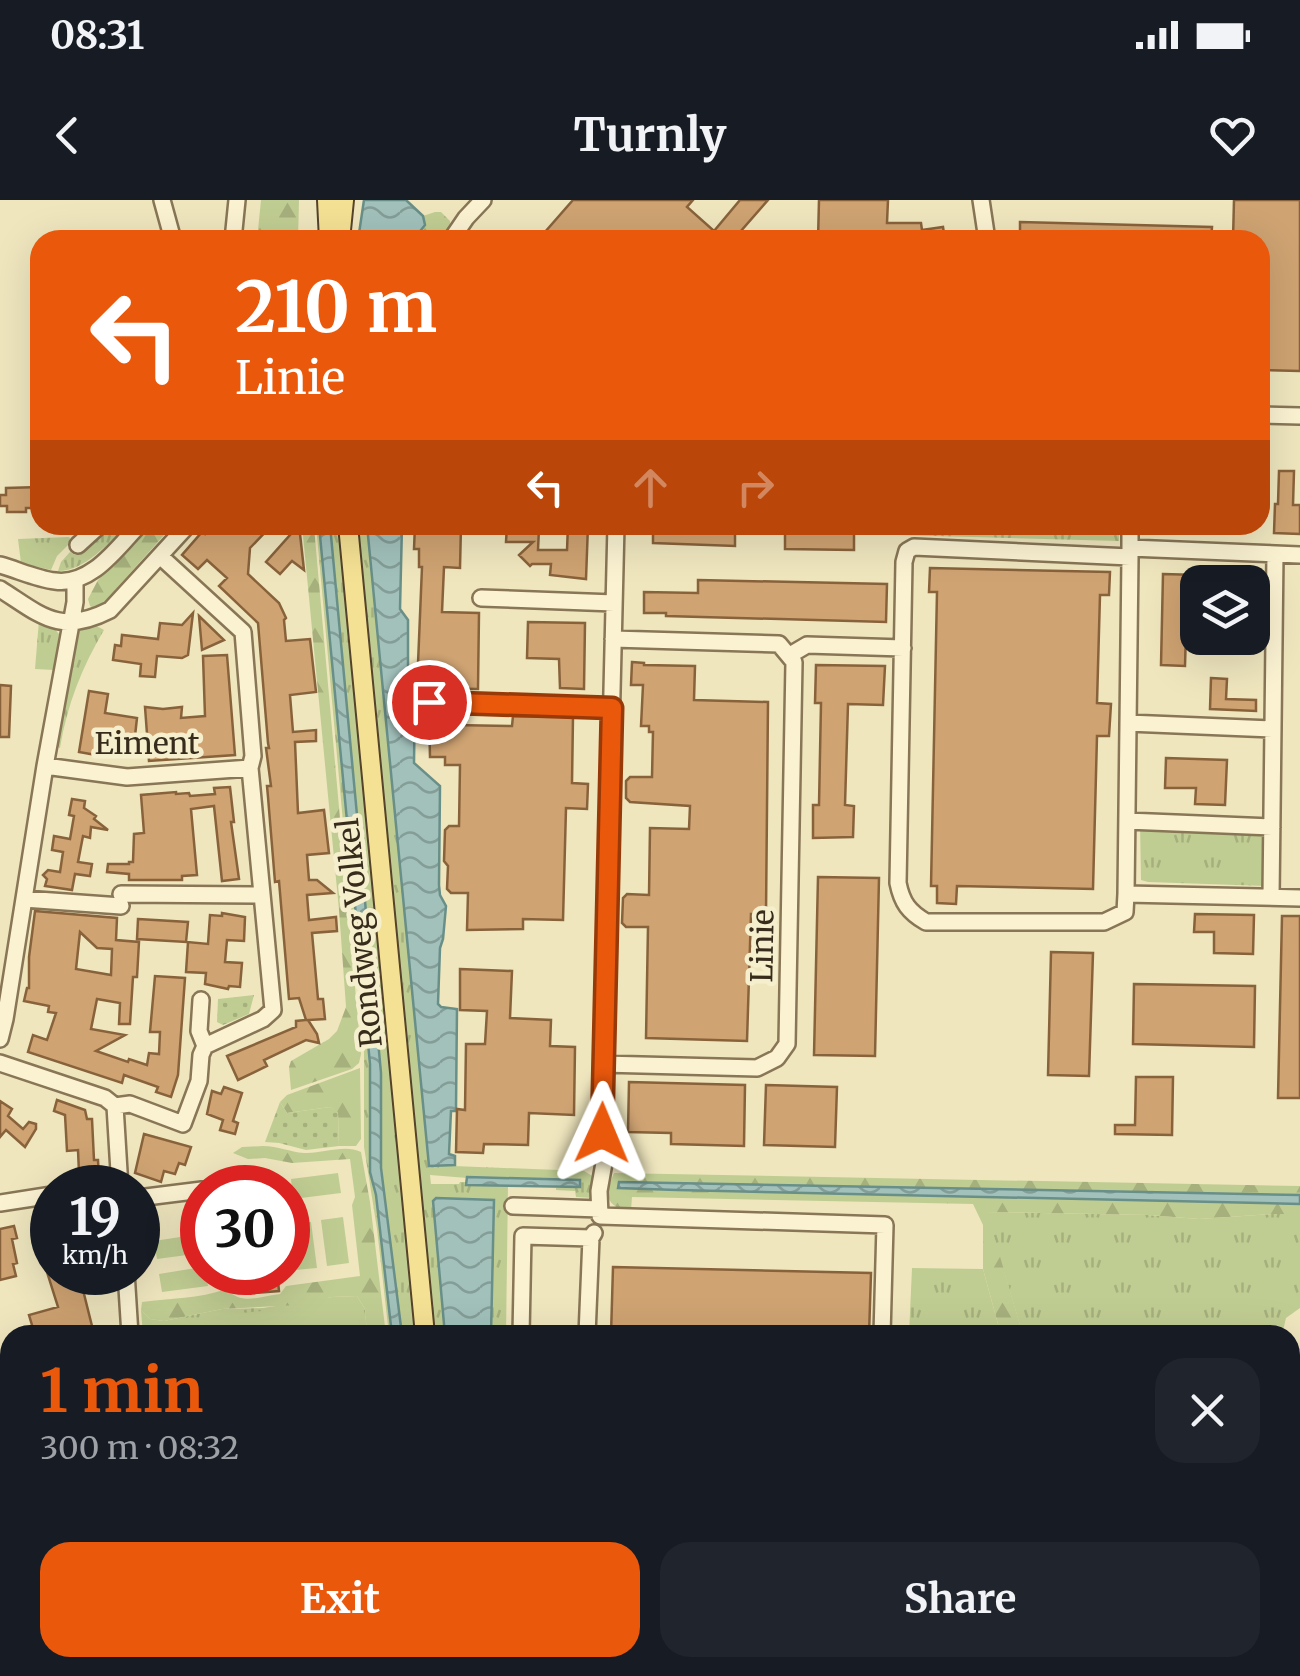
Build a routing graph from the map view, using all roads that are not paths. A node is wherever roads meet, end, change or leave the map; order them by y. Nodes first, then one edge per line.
1 (162, 200) edge
2 (238, 200) edge
3 (327, 200) edge
4 (344, 200) edge
5 (483, 200) edge
6 (982, 200) edge
7 (170, 230) edge
8 (234, 230) edge
9 (328, 230) edge
10 (341, 230) edge
11 (457, 230) edge
12 (986, 230) edge
13 (1270, 415) edge
14 (1300, 416) edge
15 (90, 535) edge
16 (130, 535) edge
17 (179, 535) edge
18 (349, 535) edge
19 (616, 535) edge
20 (1130, 535) edge
21 (78, 546) dead end
22 (1130, 552) junction
23 (1275, 554) junction
24 (1300, 555) edge
25 (160, 556) junction
26 (0, 565) edge
27 (75, 581) junction
28 (0, 589) edge
29 (481, 598) dead end
30 (614, 603) junction
31 (71, 622) junction
32 (613, 640) junction
33 (903, 648) junction
34 (790, 655) junction
35 (429, 702) dead end
36 (612, 708) junction
37 (1128, 723) junction
38 (1273, 729) junction
39 (45, 766) junction
40 (250, 768) junction
41 (1127, 821) junction
42 (1272, 827) junction
43 (1126, 894) junction
44 (261, 895) junction
45 (1271, 897) junction
46 (1300, 898) edge
47 (24, 899) junction
48 (201, 1000) dead end
49 (0, 1039) edge
50 (205, 1046) junction
51 (0, 1063) edge
52 (603, 1064) junction
53 (115, 1106) junction
54 (119, 1165) edge
55 (30, 1198) edge
56 (0, 1203) edge
57 (513, 1206) dead end
58 (600, 1212) junction
59 (591, 1238) junction
60 (127, 1295) edge
61 (129, 1325) edge
62 (424, 1325) edge
63 (521, 1325) edge
64 (587, 1325) edge
65 (882, 1325) edge

1 - 7 street
2 - 8 street
3 - 9 main road
4 - 10 main road
5 - 11 street
6 - 12 street
13 - 14 street
15 - 21 street
16 - 27 street
17 - 25 street
18 - 62 main road, Rondweg Volkel
19 - 30 street
20 - 22 street
22 - 23 street
22 - 33 street
22 - 37 street
23 - 24 street
23 - 38 street
25 - 31 street
25 - 40 street
26 - 27 street
27 - 31 street
28 - 31 street
29 - 30 street
30 - 32 street
31 - 39 street
32 - 34 street
32 - 36 street
33 - 34 street
33 - 43 street
34 - 52 street, Linie
35 - 36 street
36 - 52 street
37 - 38 street
37 - 41 street
38 - 42 street
39 - 40 street, Eiment
39 - 47 street
40 - 44 street
41 - 42 street
41 - 43 street
42 - 45 street
43 - 45 street
44 - 47 street
44 - 50 street
45 - 46 street
47 - 49 street
48 - 50 street
50 - 53 street
51 - 53 street
52 - 58 street
53 - 54 street
55 - 56 street
57 - 58 street
58 - 59 street
58 - 65 street
59 - 63 street
59 - 64 street
60 - 61 street

